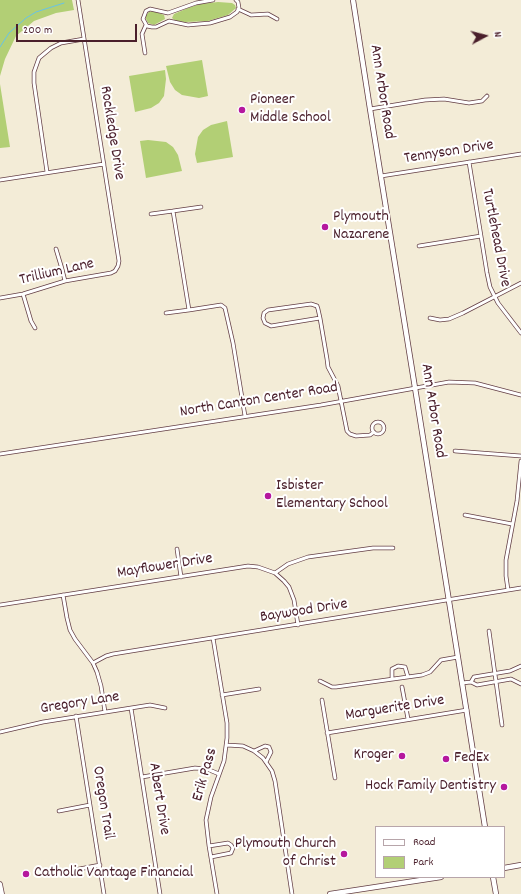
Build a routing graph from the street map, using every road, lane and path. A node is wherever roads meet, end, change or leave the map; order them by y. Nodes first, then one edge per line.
1 (78, 0) edge
2 (213, 0) edge
3 (236, 0) edge
4 (354, 0) edge
5 (238, 9) junction
6 (168, 14) junction
7 (277, 19) dead end
8 (169, 21) junction
9 (146, 25) junction
10 (84, 39) junction
11 (145, 53) dead end
12 (487, 96) dead end
13 (370, 109) junction
14 (521, 154) edge
15 (469, 162) junction
16 (104, 164) junction
17 (48, 172) junction
18 (381, 176) junction
19 (0, 180) edge
20 (201, 206) dead end
21 (173, 211) junction
22 (150, 214) dead end
23 (481, 236) junction
24 (419, 246) dead end
25 (56, 249) dead end
26 (117, 269) joint
27 (65, 281) junction
28 (521, 283) edge
29 (23, 294) junction
30 (494, 297) junction
31 (0, 298) edge
32 (189, 310) junction
33 (166, 314) dead end
34 (320, 318) junction
35 (430, 318) dead end
36 (35, 328) dead end
37 (521, 333) edge
38 (415, 387) junction
39 (521, 395) edge
40 (341, 401) junction
41 (244, 416) junction
42 (374, 432) dead end
43 (455, 451) dead end
44 (0, 454) edge
45 (521, 456) edge
46 (521, 461) edge
47 (465, 515) dead end
48 (512, 524) junction
49 (393, 548) dead end
50 (177, 549) dead end
51 (275, 573) junction
52 (181, 577) junction
53 (521, 588) edge
54 (508, 590) junction
55 (63, 595) junction
56 (449, 600) junction
57 (0, 605) edge
58 (298, 625) junction
59 (488, 631) dead end
60 (213, 638) junction
61 (458, 658) junction
62 (93, 663) junction
63 (521, 666) edge
64 (510, 671) junction
65 (495, 674) junction
66 (408, 677) junction
67 (511, 679) junction
68 (392, 680) junction
69 (320, 681) dead end
70 (496, 681) junction
71 (471, 682) junction
72 (462, 683) junction
73 (521, 684) edge
74 (402, 687) dead end
75 (259, 689) dead end
76 (222, 695) junction
77 (322, 700) dead end
78 (131, 708) junction
79 (165, 708) dead end
80 (467, 710) junction
81 (105, 712) junction
82 (76, 716) junction
83 (408, 719) junction
84 (502, 725) dead end
85 (0, 732) edge
86 (327, 733) junction
87 (227, 745) junction
88 (254, 751) junction
89 (266, 762) junction
90 (219, 774) junction
91 (142, 777) junction
92 (335, 778) dead end
93 (90, 805) junction
94 (59, 811) dead end
95 (485, 826) edge
96 (209, 846) junction
97 (211, 857) junction
98 (100, 865) junction
99 (521, 866) edge
100 (505, 868) edge
101 (69, 871) dead end
102 (435, 878) edge
103 (493, 878) edge
104 (0, 884) edge
105 (370, 888) junction
106 (2, 894) edge
107 (104, 894) edge
108 (160, 894) edge
109 (217, 894) edge
110 (292, 894) edge
111 (330, 894) edge
112 (371, 894) edge
113 (496, 894) edge

1 - 10 street, Rockledge Drive
2 - 6 street
3 - 5 street
4 - 13 main road, Ann Arbor Road
5 - 7 street
5 - 8 street
6 - 8 street
6 - 9 street
8 - 9 street
9 - 11 street
10 - 16 street, Rockledge Drive
10 - 17 street
12 - 13 street
13 - 18 main road, Ann Arbor Road
14 - 15 street, Tennyson Drive
15 - 18 street, Tennyson Drive
15 - 23 street, Turtlehead Drive
16 - 17 street
16 - 26 street, Rockledge Drive
17 - 19 street
18 - 38 main road, Ann Arbor Road
20 - 21 street
21 - 22 street
21 - 32 street
23 - 24 street
23 - 30 street, Turtlehead Drive
25 - 27 street
26 - 27 street, Trillium Lane
27 - 29 street, Trillium Lane
28 - 30 street
29 - 31 street, Trillium Lane
29 - 36 street
30 - 35 street
30 - 37 street, Turtlehead Drive
32 - 33 street
32 - 41 street
34 - 34 street
34 - 40 street
38 - 39 street, North Canton Center Road
38 - 40 street, North Canton Center Road
38 - 56 main road, Ann Arbor Road
40 - 41 street, North Canton Center Road
40 - 42 street
41 - 44 street, North Canton Center Road
43 - 45 street
46 - 48 street
47 - 48 street
48 - 54 street
49 - 51 street
50 - 52 street
51 - 52 street, Mayflower Drive
51 - 58 street, Mayflower Drive
52 - 55 street, Mayflower Drive
53 - 54 street, Baywood Drive
54 - 56 street, Baywood Drive
55 - 57 street, Mayflower Drive
55 - 62 street
56 - 58 street, Baywood Drive
56 - 61 main road, Ann Arbor Road
58 - 60 street, Baywood Drive
59 - 65 street
60 - 62 street, Baywood Drive
60 - 76 street, Erik Pass
61 - 66 street
61 - 72 main road, Ann Arbor Road
62 - 81 street
63 - 64 street
64 - 65 street
64 - 67 street
65 - 70 street
65 - 71 street
66 - 68 street
66 - 68 street
67 - 70 street
67 - 73 street
68 - 69 street
70 - 71 street
70 - 84 street
71 - 72 street
72 - 80 main road, Ann Arbor Road
74 - 83 street
75 - 76 street
76 - 87 street, Erik Pass
77 - 86 street
78 - 79 street, Gregory Lane
78 - 81 street, Gregory Lane
78 - 91 street, Albert Drive
80 - 83 street, Marguerite Drive
80 - 95 main road, Ann Arbor Road
81 - 82 street, Gregory Lane
82 - 85 street, Gregory Lane
82 - 93 street, Oregon Trail
83 - 86 street, Marguerite Drive
86 - 92 street
87 - 88 street
87 - 90 street, Erik Pass
88 - 89 street
88 - 89 street
89 - 110 street
90 - 91 street
90 - 96 street, Erik Pass
91 - 108 street, Albert Drive
93 - 94 street
93 - 98 street, Oregon Trail
96 - 97 street, Erik Pass
96 - 97 street
97 - 109 street, Erik Pass
98 - 101 street
98 - 107 street, Oregon Trail
99 - 100 main road
102 - 105 main road
103 - 113 main road
104 - 106 street
105 - 111 main road
105 - 112 street

